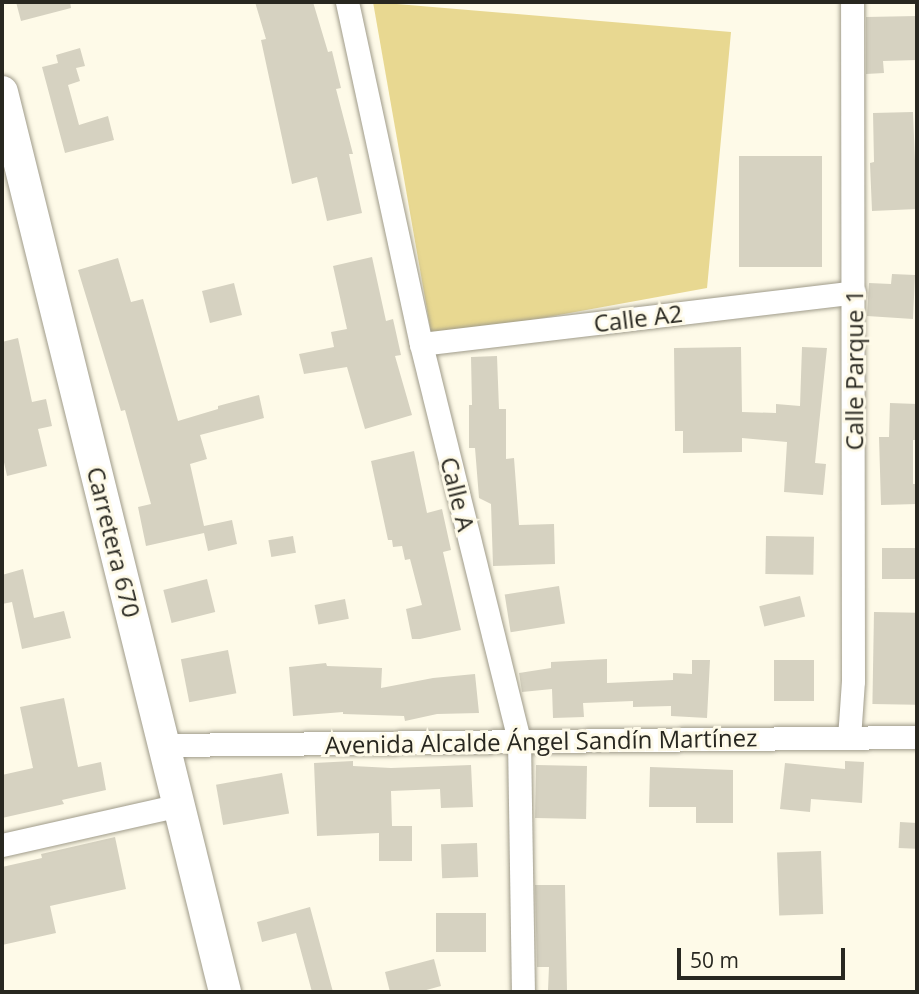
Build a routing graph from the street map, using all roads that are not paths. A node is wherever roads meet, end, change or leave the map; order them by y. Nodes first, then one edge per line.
1 (347, 2) edge
2 (852, 2) edge
3 (2, 92) edge
4 (854, 292) junction
5 (421, 344) junction
6 (917, 737) edge
7 (849, 738) junction
8 (519, 740) junction
9 (164, 745) junction
10 (178, 804) junction
11 (2, 845) edge
12 (225, 992) edge
13 (523, 992) edge

1 - 5 street, Calle A
2 - 4 street, Calle Parque 1
3 - 9 street, Carretera 670
4 - 5 street, Calle A2
4 - 7 street, Calle Parque 1
5 - 8 street, Calle A
6 - 7 street, Avenida Alcalde Ángel Sandín Martínez
7 - 8 street, Avenida Alcalde Ángel Sandín Martínez
8 - 9 street, Avenida Alcalde Ángel Sandín Martínez
8 - 13 street, Calle A
9 - 10 street, Carretera 670
10 - 11 street
10 - 12 street, Carretera 670

